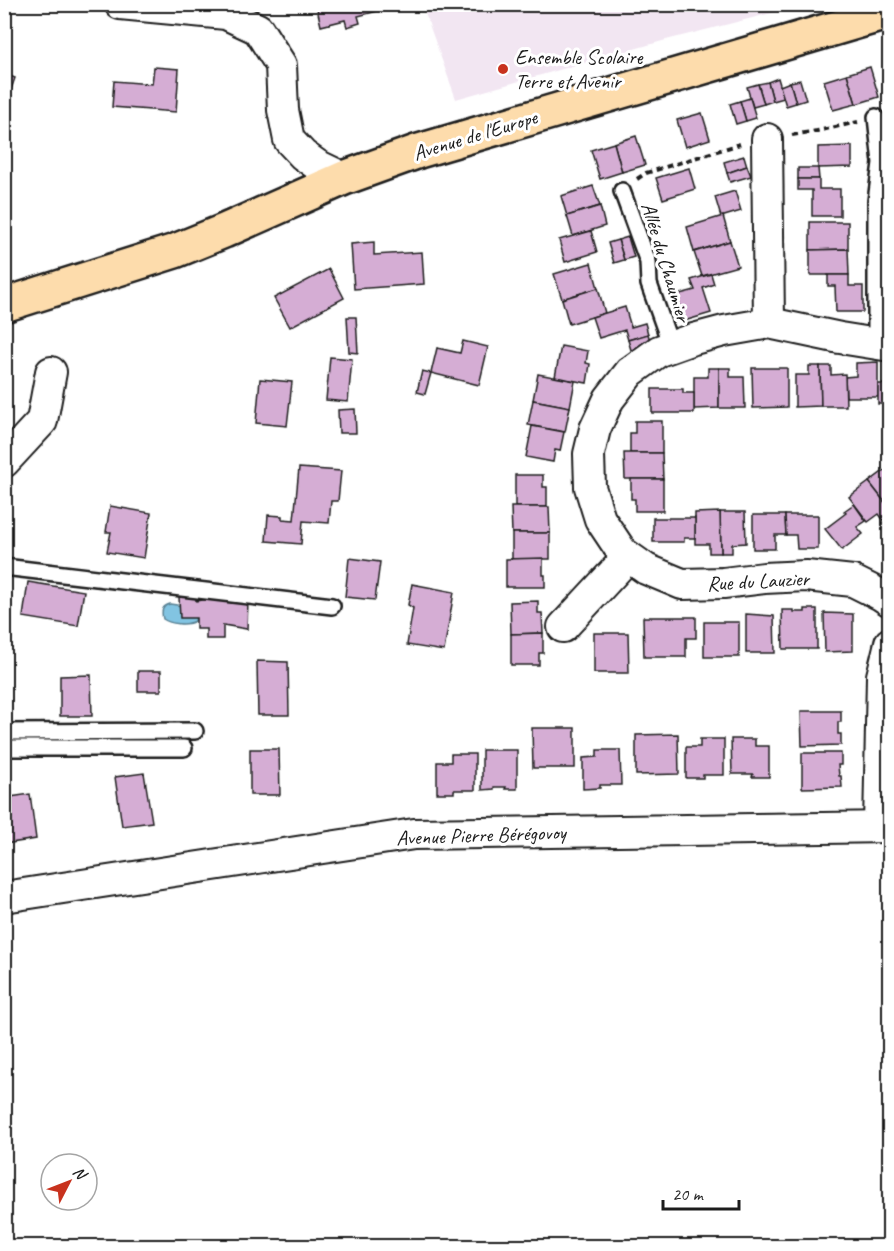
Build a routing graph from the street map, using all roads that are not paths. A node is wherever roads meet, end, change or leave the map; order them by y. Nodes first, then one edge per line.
1 (120, 4) edge
2 (890, 12) edge
3 (876, 117) dead end
4 (767, 139) dead end
5 (344, 178) junction
6 (622, 191) dead end
7 (69, 284) junction
8 (4, 293) edge
9 (4, 305) edge
10 (769, 322) junction
11 (883, 345) edge
12 (671, 346) junction
13 (51, 372) dead end
14 (4, 462) edge
15 (628, 557) junction
16 (4, 567) edge
17 (890, 601) edge
18 (332, 606) dead end
19 (563, 627) dead end
20 (890, 643) edge
21 (195, 731) dead end
22 (4, 732) edge
23 (4, 748) edge
24 (184, 748) dead end
25 (884, 827) edge
26 (4, 897) edge

1 - 5 street
2 - 5 main road, Avenue de l'Europe
3 - 11 lane
4 - 10 street
5 - 7 main road, Avenue de l'Europe
6 - 12 lane, Allée du Chaumier
7 - 8 main road, Avenue de l'Europe
7 - 9 main road, Avenue de l'Europe
10 - 11 street, Rue du Lauzier
10 - 12 street, Rue du Lauzier
12 - 15 street, Rue du Lauzier
13 - 14 street
15 - 17 street, Rue du Lauzier
15 - 19 street
16 - 18 lane
20 - 25 street
21 - 22 lane
23 - 24 lane
25 - 26 street, Avenue Pierre Bérégovoy

